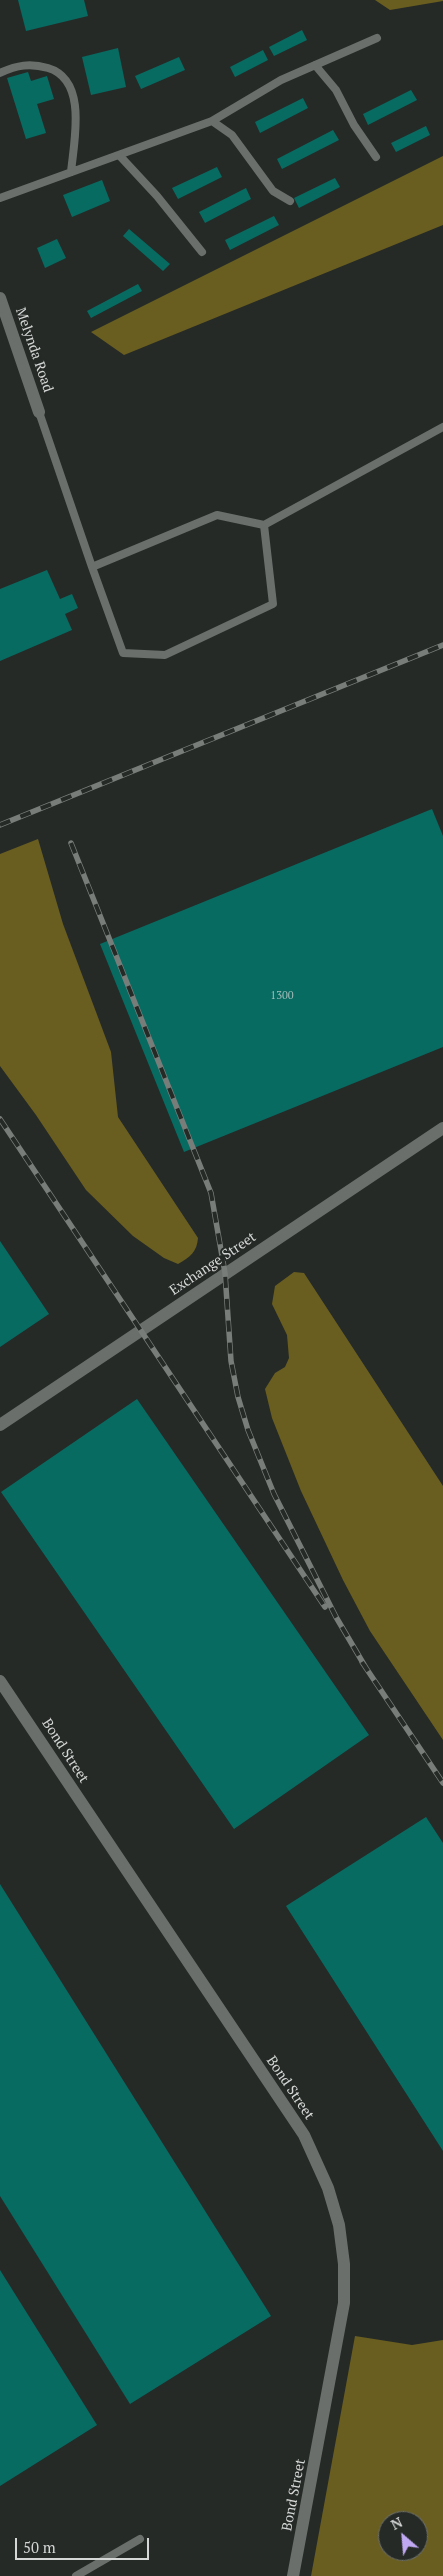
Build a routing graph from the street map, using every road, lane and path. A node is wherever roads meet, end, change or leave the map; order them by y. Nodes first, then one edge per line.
1 (377, 38) dead end
2 (315, 65) junction
3 (0, 73) edge
4 (212, 121) junction
5 (119, 155) junction
6 (376, 157) dead end
7 (71, 172) junction
8 (0, 198) edge
9 (290, 201) dead end
10 (202, 252) dead end
11 (0, 298) edge
12 (39, 412) joint
13 (443, 427) edge
14 (264, 525) junction
15 (92, 567) junction
16 (443, 1128) edge
17 (0, 1425) edge
18 (0, 1681) edge
19 (140, 2538) dead end
20 (76, 2576) edge
21 (293, 2576) edge

1 - 2 lane
2 - 4 lane
2 - 6 lane
3 - 7 lane
4 - 5 lane
4 - 9 lane
5 - 7 lane
5 - 10 lane
7 - 8 lane
11 - 12 street, Melynda Road
12 - 15 lane
13 - 14 lane
14 - 15 lane
14 - 15 lane
16 - 17 street, Exchange Street
18 - 21 street, Bond Street
19 - 20 lane

